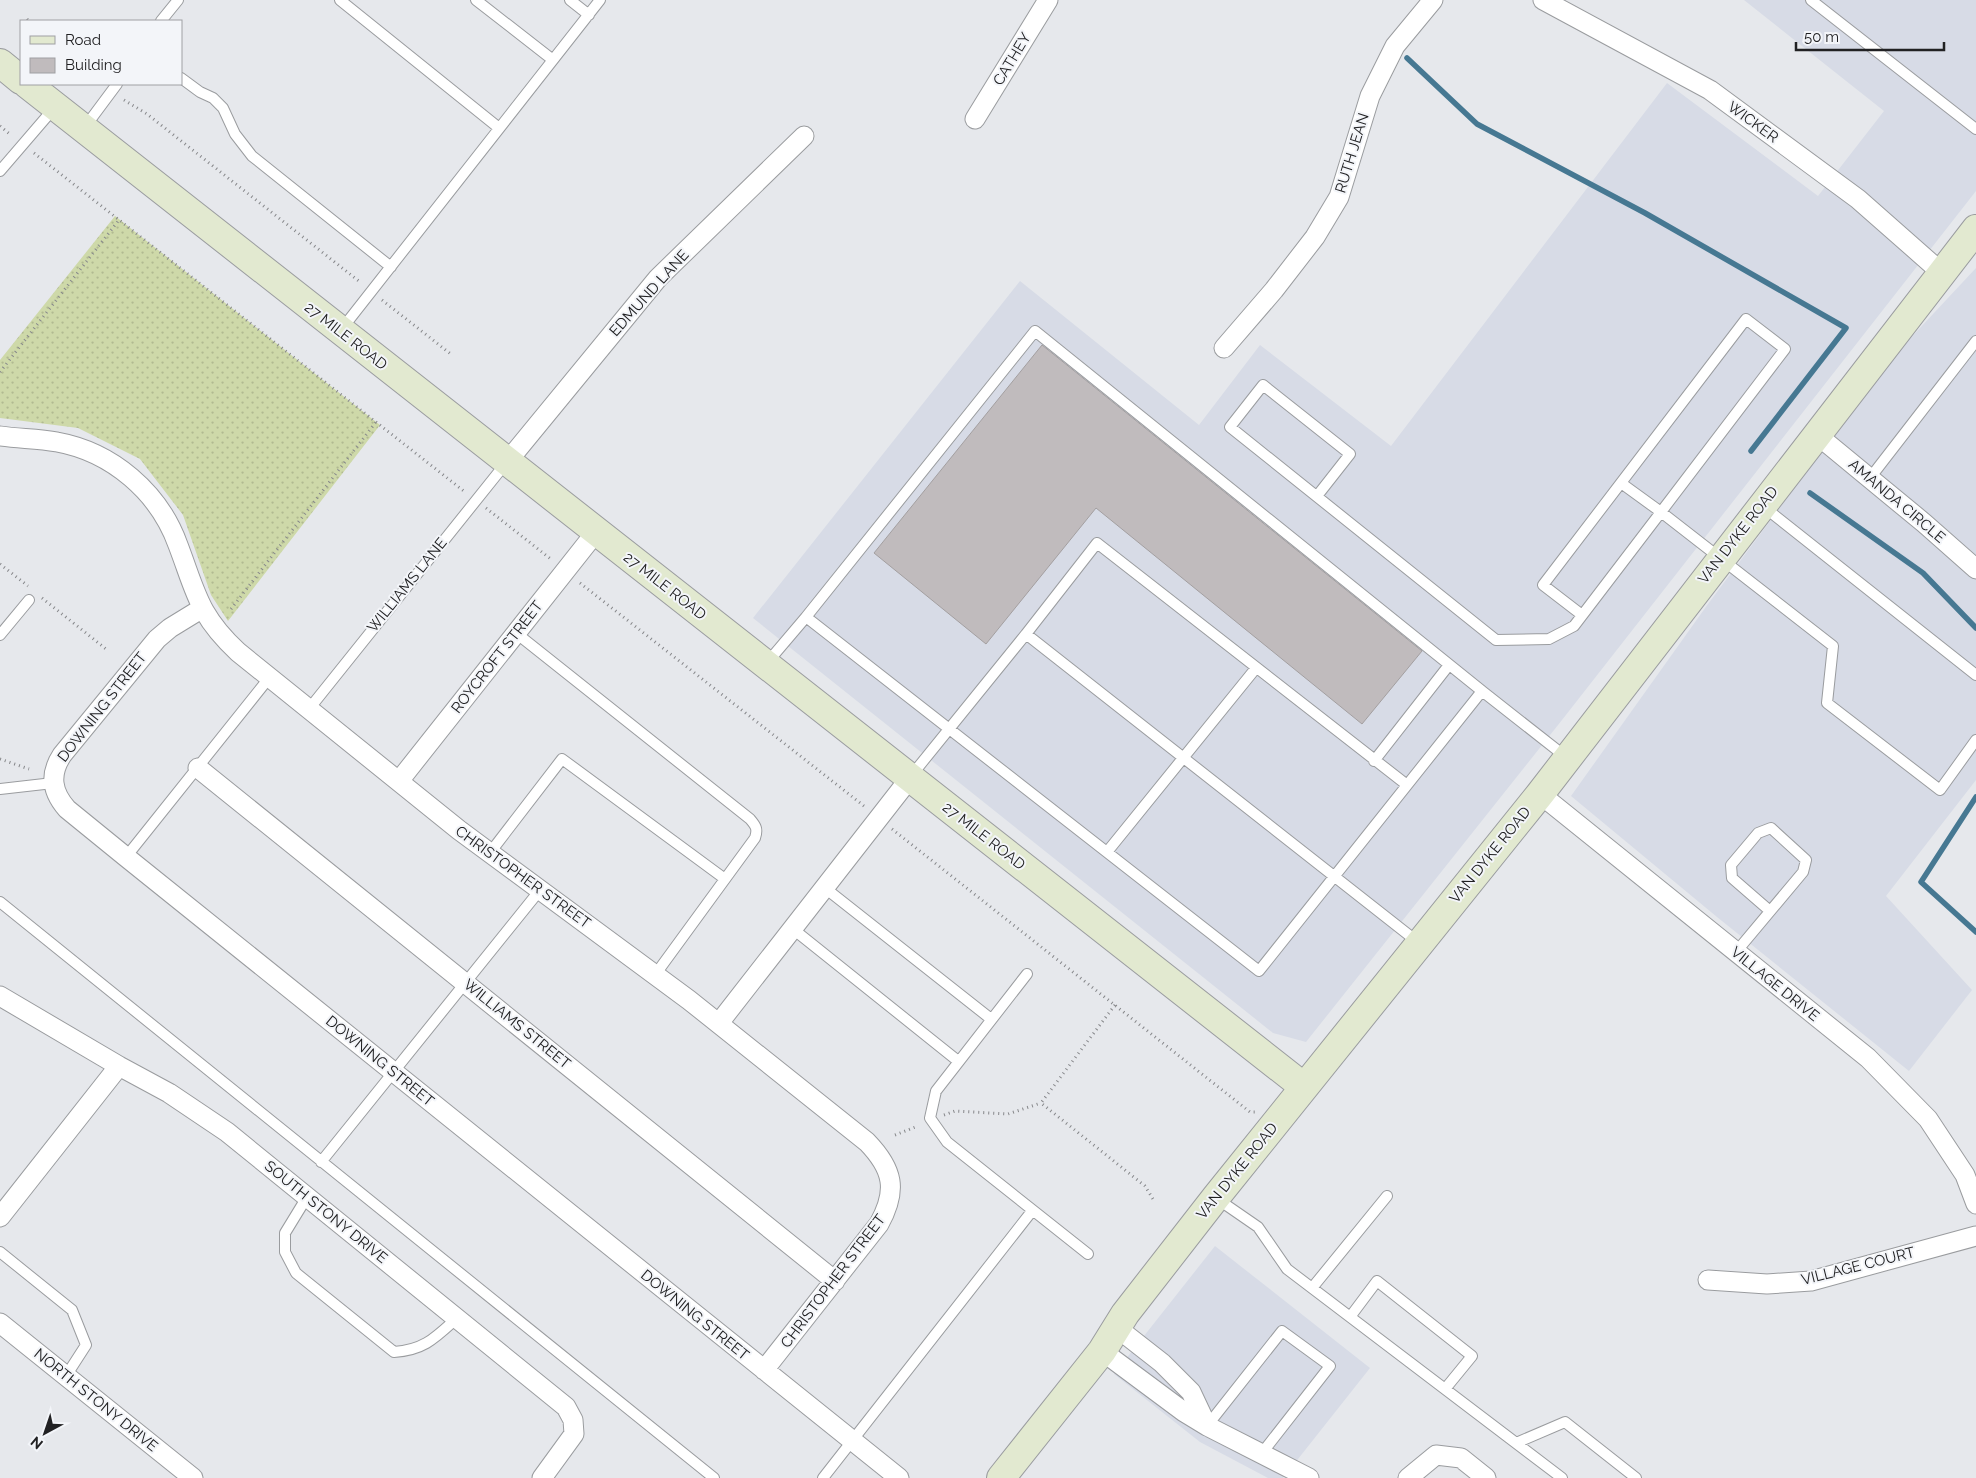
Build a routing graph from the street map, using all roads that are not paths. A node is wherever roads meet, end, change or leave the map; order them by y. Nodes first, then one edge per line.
1 (178, 0) edge
2 (340, 0) edge
3 (476, 0) edge
4 (570, 0) edge
5 (600, 0) edge
6 (1048, 0) edge
7 (1433, 0) edge
8 (1543, 0) edge
9 (1811, 0) edge
10 (589, 15) junction
11 (162, 20) edge
12 (552, 60) junction
13 (0, 63) edge
14 (20, 79) edge
15 (182, 79) edge
16 (28, 85) edge
17 (116, 85) edge
18 (55, 106) junction
19 (975, 119) dead end
20 (499, 128) junction
21 (84, 129) junction
22 (1976, 129) edge
23 (804, 136) dead end
24 (0, 171) edge
25 (1976, 229) edge
26 (391, 267) junction
27 (1942, 273) junction
28 (340, 331) junction
29 (1976, 341) edge
30 (1224, 348) dead end
31 (1816, 434) junction
32 (0, 436) edge
33 (507, 462) junction
34 (1870, 478) junction
35 (1621, 483) junction
36 (1316, 496) junction
37 (1761, 505) junction
38 (1661, 512) junction
39 (596, 532) junction
40 (1720, 558) junction
41 (1976, 569) edge
42 (33, 597) road end
43 (201, 609) junction
44 (1582, 615) junction
45 (806, 618) junction
46 (516, 633) junction
47 (1026, 634) junction
48 (0, 635) edge
49 (766, 665) junction
50 (1449, 665) junction
51 (1256, 668) junction
52 (1976, 675) edge
53 (269, 678) junction
54 (1482, 691) junction
55 (309, 709) junction
56 (950, 729) junction
57 (1976, 740) edge
58 (1182, 758) junction
59 (1567, 758) junction
60 (1374, 760) junction
61 (198, 768) junction
62 (910, 778) junction
63 (399, 781) junction
64 (54, 783) junction
65 (1406, 786) junction
66 (0, 789) edge
67 (1540, 794) junction
68 (1107, 852) junction
69 (489, 854) junction
70 (126, 857) junction
71 (1334, 877) junction
72 (725, 879) junction
73 (825, 888) junction
74 (540, 890) junction
75 (0, 902) edge
76 (1770, 911) junction
77 (793, 929) junction
78 (1419, 942) junction
79 (1736, 952) junction
80 (1027, 974) dead end
81 (655, 975) junction
82 (466, 984) junction
83 (0, 996) edge
84 (991, 1019) junction
85 (720, 1024) junction
86 (958, 1061) junction
87 (119, 1066) junction
88 (395, 1072) junction
89 (1304, 1087) junction
90 (321, 1162) junction
91 (1387, 1196) dead end
92 (307, 1197) junction
93 (1216, 1197) junction
94 (1976, 1204) edge
95 (1032, 1211) junction
96 (0, 1217) edge
97 (1976, 1236) edge
98 (0, 1252) edge
99 (1088, 1254) dead end
100 (1708, 1280) dead end
101 (835, 1281) junction
102 (1312, 1288) junction
103 (1350, 1317) junction
104 (457, 1318) junction
105 (0, 1323) edge
106 (1116, 1328) junction
107 (1102, 1350) junction
108 (764, 1370) junction
109 (66, 1376) junction
110 (1446, 1390) junction
111 (1207, 1426) junction
112 (852, 1442) junction
113 (1516, 1443) junction
114 (1262, 1453) junction
115 (193, 1478) edge
116 (542, 1478) edge
117 (714, 1478) edge
118 (823, 1478) edge
119 (899, 1478) edge
120 (1001, 1478) edge
121 (1309, 1478) edge
122 (1408, 1478) edge
123 (1486, 1478) edge
124 (1562, 1478) edge
125 (1636, 1478) edge

1 - 11 lane
2 - 20 lane
3 - 12 lane
4 - 10 lane
5 - 10 lane
6 - 19 street, CATHEY
7 - 30 street, RUTH JEAN
8 - 27 street, WICKER
9 - 22 lane
10 - 12 lane
12 - 20 lane
13 - 14 street
15 - 26 lane
16 - 18 street, 27 MILE ROAD
17 - 21 lane
18 - 21 street, 27 MILE ROAD
18 - 24 lane
20 - 26 lane
21 - 28 street, 27 MILE ROAD
23 - 33 street, EDMUND LANE
25 - 27 street, VAN DYKE ROAD
26 - 28 lane
27 - 31 street, VAN DYKE ROAD
28 - 33 street, 27 MILE ROAD
29 - 34 lane
31 - 34 street, AMANDA CIRCLE
31 - 37 street, VAN DYKE ROAD
32 - 43 street, CHRISTOPHER STREET
33 - 39 street, 27 MILE ROAD
33 - 55 lane, WILLIAMS LANE
34 - 41 street, AMANDA CIRCLE
35 - 38 lane
35 - 38 lane
35 - 44 lane
36 - 36 lane
36 - 44 lane
37 - 40 street, VAN DYKE ROAD
37 - 52 lane
38 - 40 lane
38 - 44 lane
39 - 46 street, ROYCROFT STREET
39 - 49 street, 27 MILE ROAD
40 - 57 lane
40 - 59 street, VAN DYKE ROAD
42 - 48 lane
43 - 53 street, CHRISTOPHER STREET
43 - 64 street, DOWNING STREET
45 - 49 lane
45 - 50 lane
45 - 56 lane
46 - 63 street, ROYCROFT STREET
46 - 72 lane
47 - 51 lane
47 - 56 lane
47 - 58 lane
49 - 62 street, 27 MILE ROAD
50 - 54 lane
50 - 60 lane
51 - 58 lane
51 - 60 lane
53 - 55 street, CHRISTOPHER STREET
53 - 61 lane
54 - 59 lane
54 - 65 lane
55 - 63 street, CHRISTOPHER STREET
56 - 62 lane
56 - 68 lane
58 - 68 lane
58 - 71 lane
59 - 67 street, VAN DYKE ROAD
60 - 65 lane
61 - 70 lane
61 - 82 street, WILLIAMS STREET
62 - 73 street
62 - 89 street, 27 MILE ROAD
63 - 69 street, CHRISTOPHER STREET
64 - 66 lane
64 - 70 street, DOWNING STREET
65 - 71 lane
67 - 78 street, VAN DYKE ROAD
67 - 79 street, VILLAGE DRIVE
68 - 71 lane
69 - 72 lane
69 - 74 street, CHRISTOPHER STREET
70 - 88 street, DOWNING STREET
71 - 78 lane
72 - 81 lane
73 - 77 street
73 - 84 lane
74 - 81 street, CHRISTOPHER STREET
74 - 82 lane
75 - 90 lane
76 - 76 lane
76 - 79 lane
77 - 85 street
77 - 86 lane
78 - 89 street, VAN DYKE ROAD
79 - 94 street, VILLAGE DRIVE
80 - 84 lane
81 - 85 street, CHRISTOPHER STREET
82 - 88 lane
82 - 101 street, WILLIAMS STREET
83 - 87 street, SOUTH STONY DRIVE
84 - 86 lane
85 - 101 street, CHRISTOPHER STREET
86 - 95 lane
87 - 92 street, SOUTH STONY DRIVE
87 - 96 street
88 - 90 lane
88 - 108 street, DOWNING STREET
89 - 93 street, VAN DYKE ROAD
90 - 117 lane
91 - 102 lane
92 - 104 street, SOUTH STONY DRIVE
92 - 104 lane
93 - 102 lane
93 - 106 street, VAN DYKE ROAD
95 - 99 lane
95 - 112 lane
97 - 100 street, VILLAGE COURT
98 - 109 lane
101 - 108 street, CHRISTOPHER STREET
102 - 103 lane
103 - 110 lane
103 - 110 lane
104 - 116 street, SOUTH STONY DRIVE
105 - 109 street, NORTH STONY DRIVE
106 - 107 street, VAN DYKE ROAD
106 - 111 street
107 - 111 street
107 - 120 street, VAN DYKE ROAD
108 - 112 street, DOWNING STREET
109 - 115 street, NORTH STONY DRIVE
110 - 113 lane
111 - 114 street
111 - 114 lane
112 - 118 lane
112 - 119 street, DOWNING STREET
113 - 124 lane
113 - 125 lane
114 - 121 street
122 - 123 street

